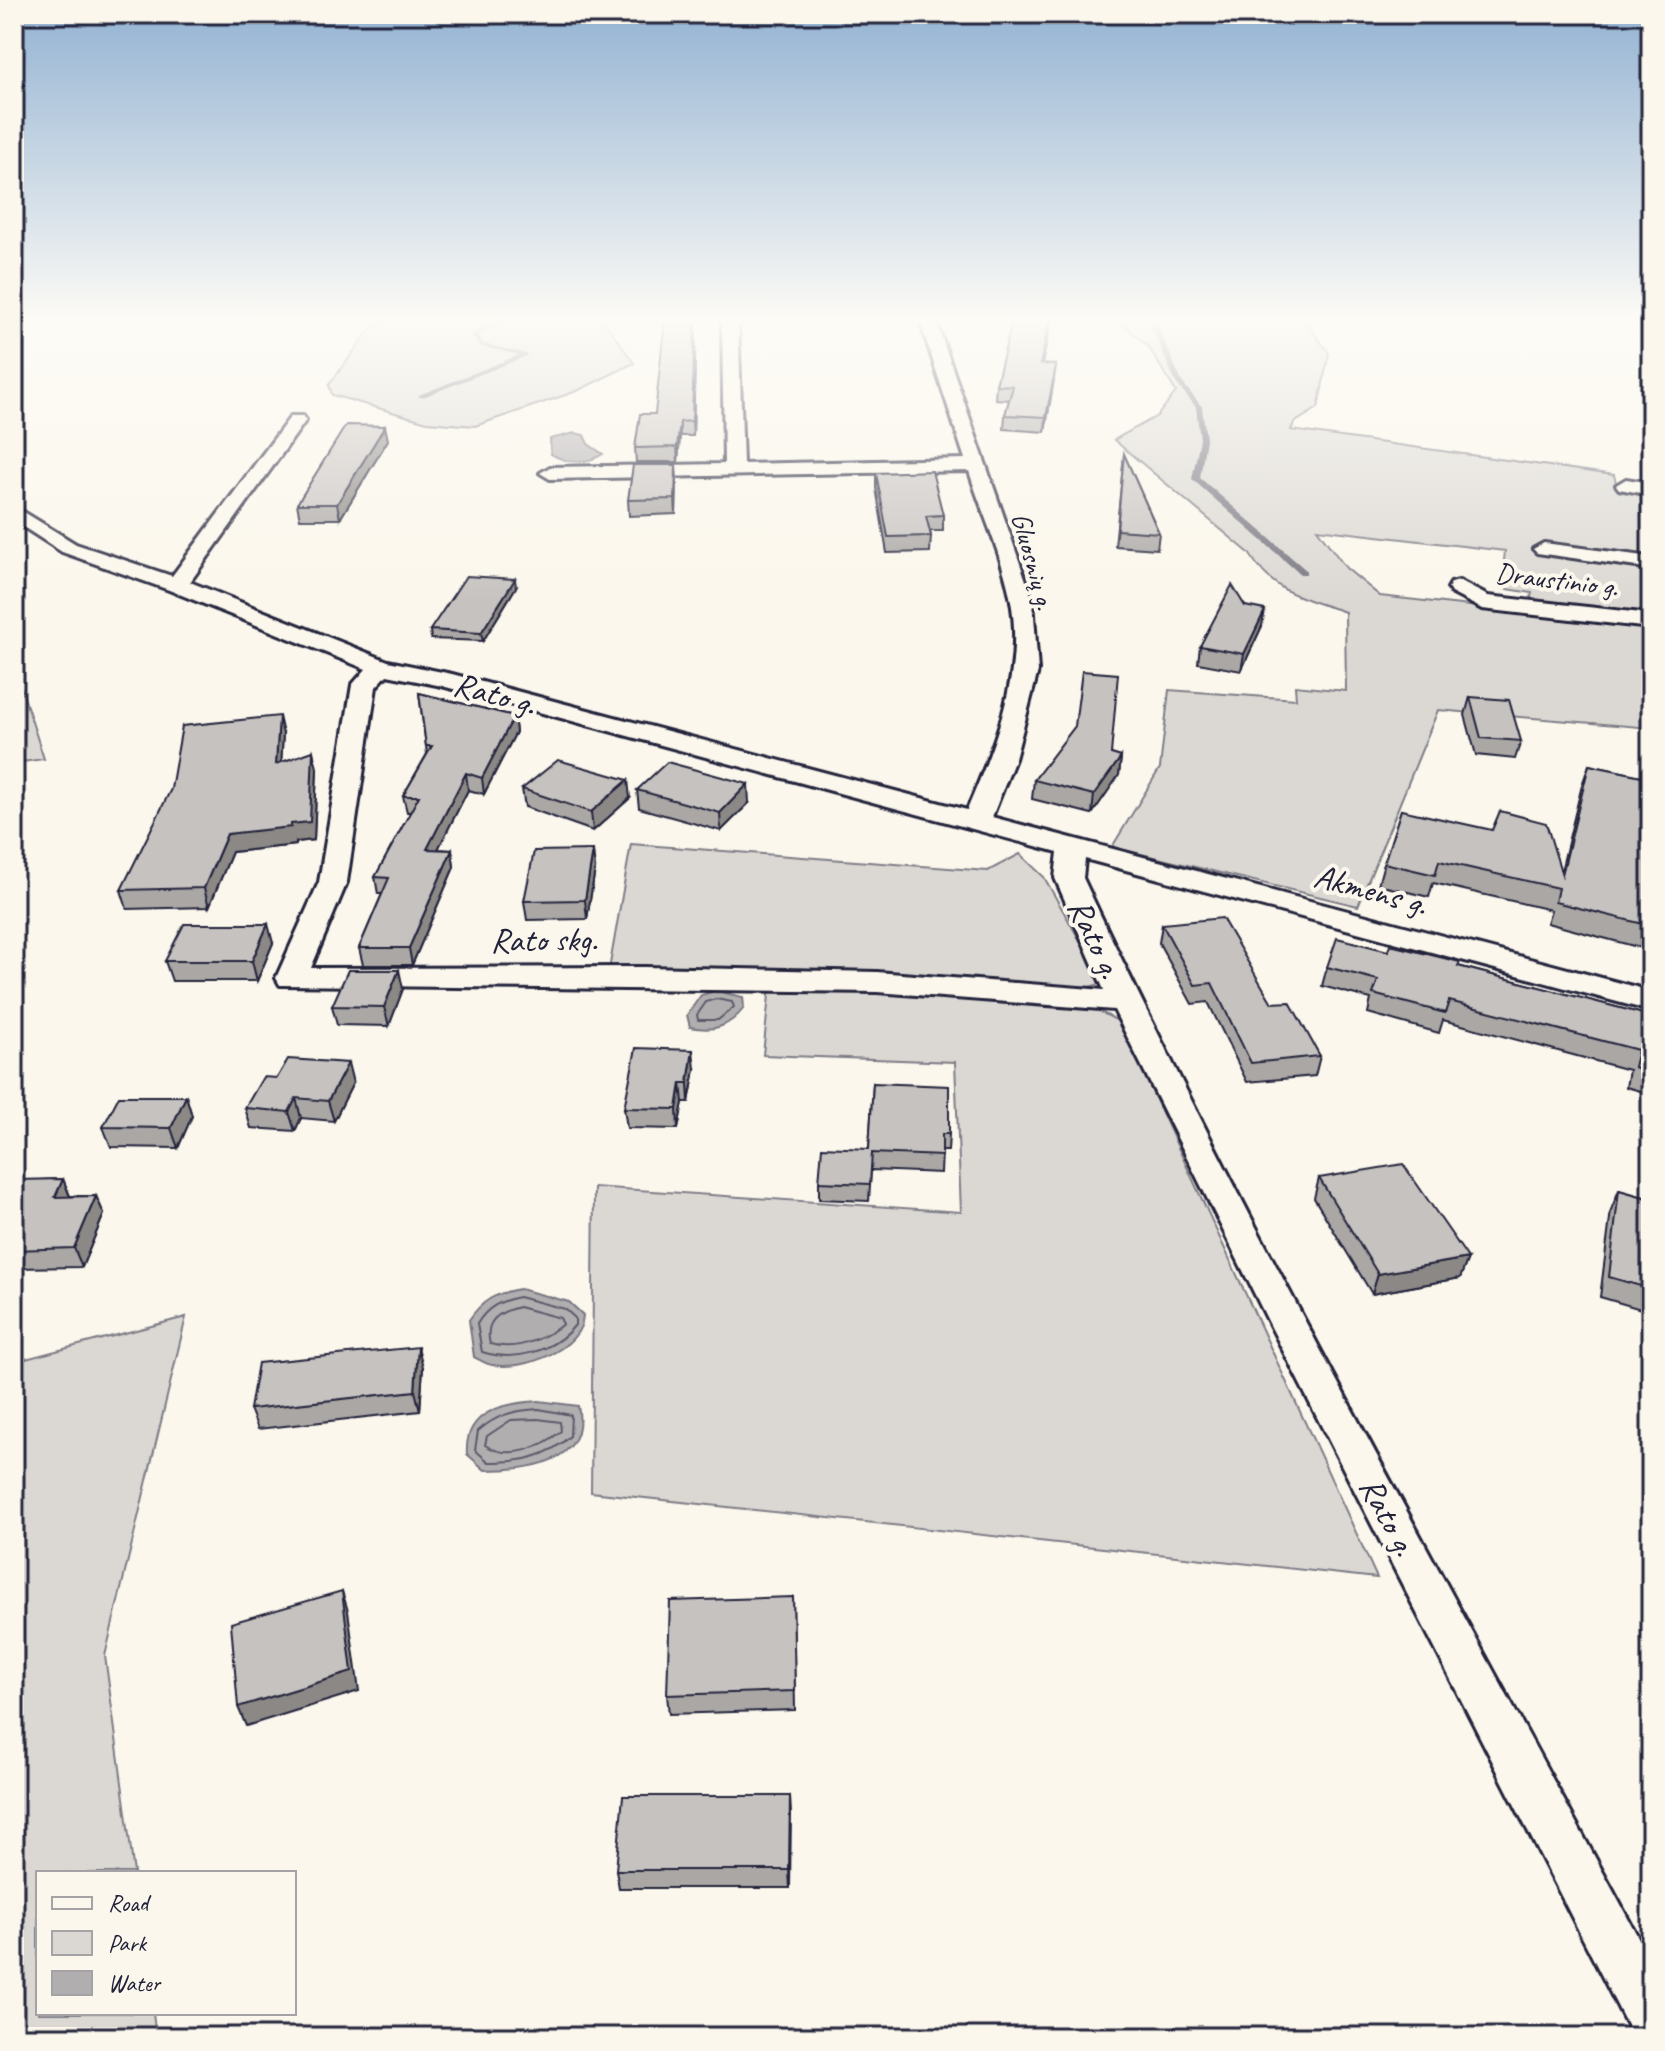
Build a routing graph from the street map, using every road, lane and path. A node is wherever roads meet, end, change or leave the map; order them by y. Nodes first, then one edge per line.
1 (731, 414) edge
2 (958, 414) edge
3 (297, 420) dead end
4 (974, 465) junction
5 (735, 470) junction
6 (550, 473) dead end
7 (1626, 485) dead end
8 (1651, 489) edge
9 (14, 512) edge
10 (1544, 549) dead end
11 (1651, 563) edge
12 (177, 585) junction
13 (1459, 588) dead end
14 (1651, 621) edge
15 (382, 667) junction
16 (976, 822) junction
17 (1073, 846) junction
18 (1125, 1001) junction
19 (1651, 1001) edge
20 (1651, 2016) edge

1 - 5 street
2 - 4 street, Gluosnių g.
3 - 12 street
4 - 5 street
4 - 16 street, Gluosnių g.
5 - 6 street
7 - 8 street
9 - 12 street, Rato g.
10 - 11 street
12 - 15 street, Rato g.
13 - 14 street, Draustinio g.
15 - 16 street, Rato g.
15 - 18 street, Rato skg.
16 - 17 street, Rato g.
17 - 18 street, Rato g.
17 - 19 street, Akmens g.
18 - 20 street, Rato g.

